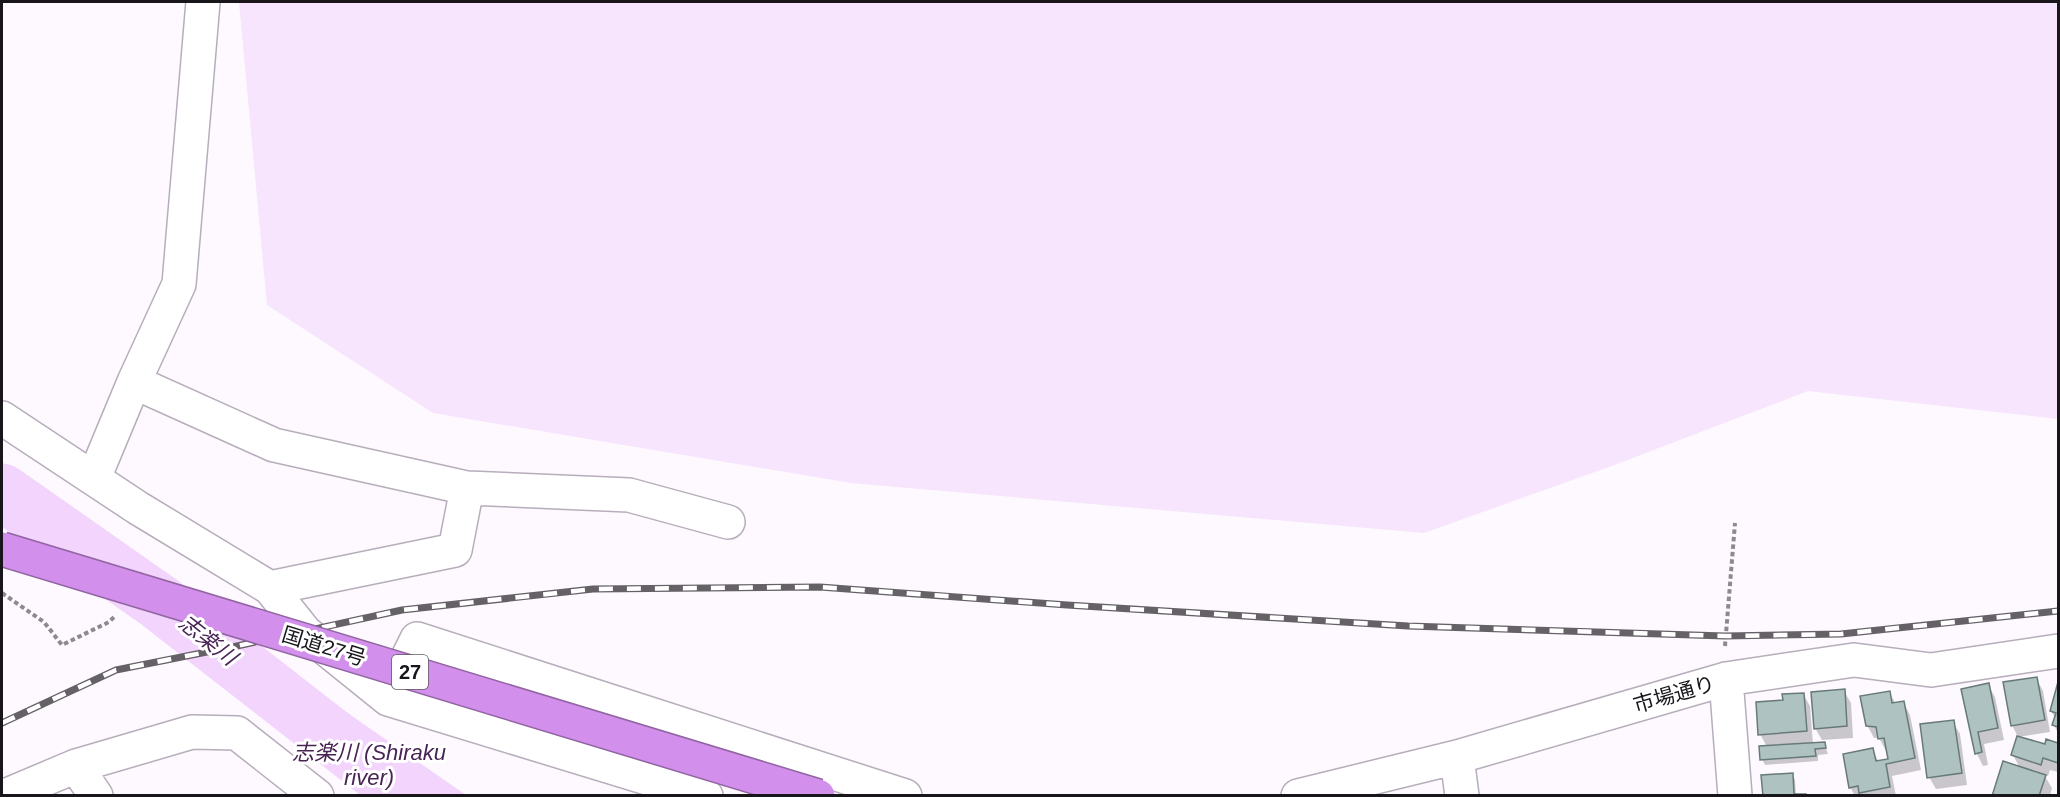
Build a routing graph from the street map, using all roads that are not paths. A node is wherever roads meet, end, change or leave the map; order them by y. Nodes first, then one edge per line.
1 (203, 2) edge
2 (134, 382) junction
3 (2, 418) edge
4 (94, 478) junction
5 (467, 488) junction
6 (728, 522) dead end
7 (2, 549) edge
8 (270, 588) junction
9 (2058, 651) edge
10 (1726, 679) junction
11 (388, 699) junction
12 (1456, 758) junction
13 (76, 766) junction
14 (5, 795) edge
15 (96, 795) edge
16 (316, 795) edge
17 (706, 795) edge
18 (818, 795) edge
19 (905, 795) edge
20 (1298, 795) edge
21 (1462, 795) edge
22 (1735, 795) edge

1 - 2 street
2 - 4 street
2 - 5 street
3 - 4 street
4 - 8 street
5 - 6 street
5 - 8 street
7 - 18 highway, 国道27号 / 27, bridge
8 - 11 street
9 - 10 street, 市場通り
10 - 12 street, 市場通り
10 - 22 street
11 - 17 street
11 - 19 street
12 - 20 street, 市場通り
12 - 21 street
13 - 14 street
13 - 15 street
13 - 16 street

